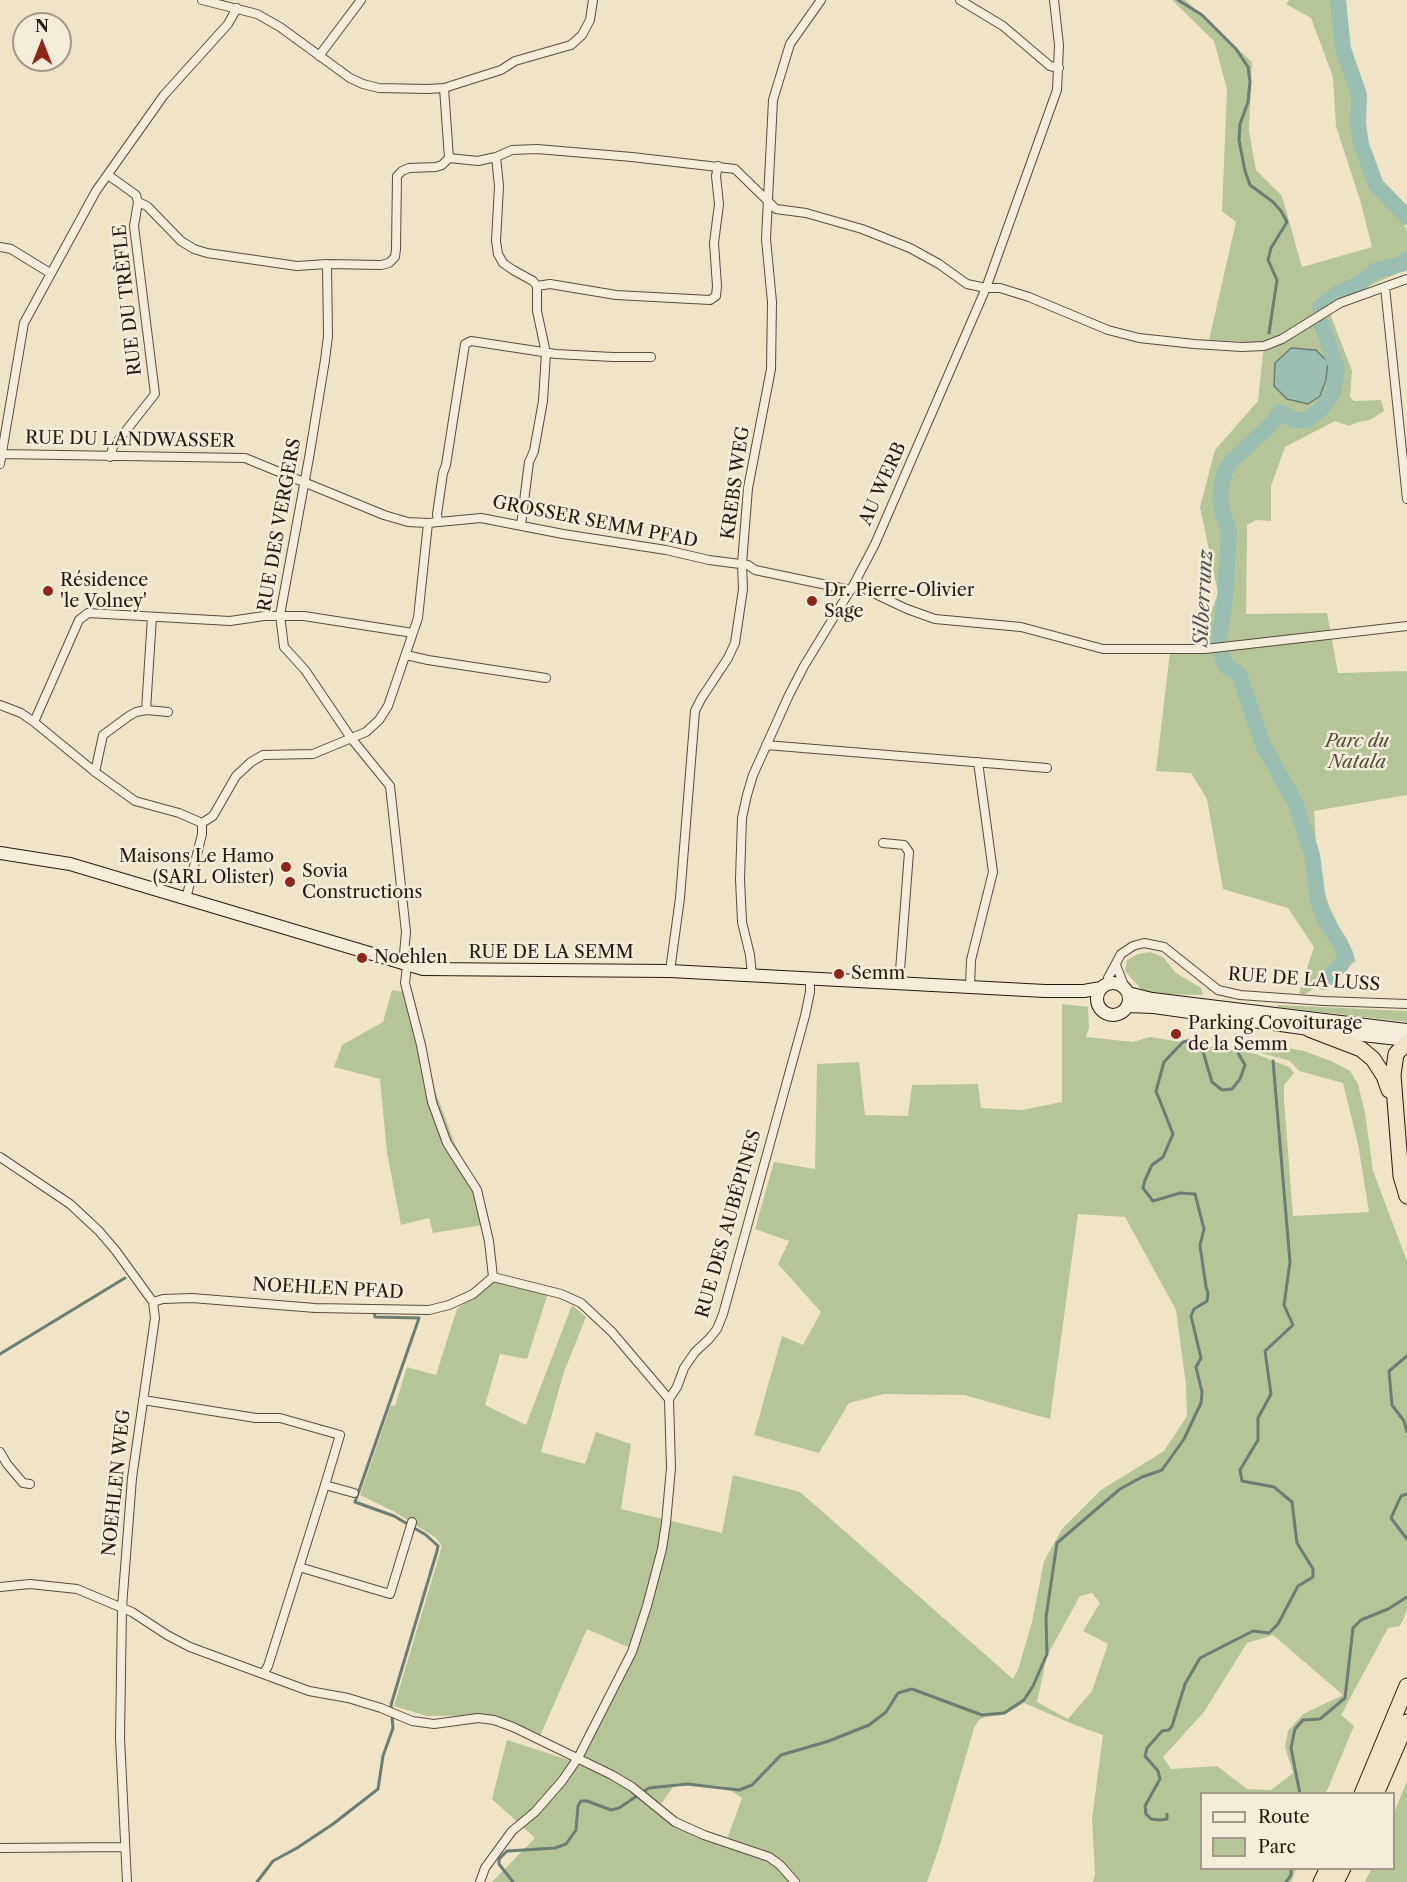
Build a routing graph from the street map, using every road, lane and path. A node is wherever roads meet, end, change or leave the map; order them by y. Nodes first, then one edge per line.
1 (202, 0) edge
2 (361, 0) edge
3 (593, 0) edge
4 (821, 0) edge
5 (960, 0) edge
6 (1054, 0) edge
7 (237, 8) junction
8 (319, 56) junction
9 (1059, 68) junction
10 (444, 88) junction
11 (496, 157) junction
12 (449, 158) junction
13 (718, 166) junction
14 (108, 175) junction
15 (138, 202) junction
16 (768, 202) junction
17 (0, 247) edge
18 (327, 264) junction
19 (50, 273) junction
20 (1407, 279) edge
21 (537, 286) junction
22 (1385, 287) junction
23 (986, 288) junction
24 (546, 353) junction
25 (651, 357) dead end
26 (1, 454) edge
27 (110, 457) junction
28 (0, 464) edge
29 (304, 481) junction
30 (1407, 499) edge
31 (438, 522) junction
32 (428, 523) junction
33 (521, 525) junction
34 (742, 564) junction
35 (852, 587) junction
36 (280, 615) junction
37 (152, 617) junction
38 (1407, 626) edge
39 (413, 633) junction
40 (406, 655) junction
41 (546, 678) dead end
42 (0, 705) edge
43 (146, 710) junction
44 (168, 712) dead end
45 (34, 722) junction
46 (351, 738) junction
47 (766, 745) junction
48 (978, 762) junction
49 (1047, 768) dead end
50 (95, 772) junction
51 (202, 823) junction
52 (883, 843) dead end
53 (0, 853) edge
54 (186, 899) junction
55 (1116, 964) junction
56 (405, 965) junction
57 (670, 971) junction
58 (752, 976) junction
59 (810, 979) junction
60 (899, 984) junction
61 (1104, 986) junction
62 (970, 987) junction
63 (1045, 992) junction
64 (1127, 996) junction
65 (1097, 1003) junction
66 (1407, 1004) edge
67 (1309, 1029) junction
68 (1407, 1035) edge
69 (1394, 1101) junction
70 (0, 1157) edge
71 (1407, 1196) edge
72 (493, 1277) junction
73 (153, 1302) junction
74 (669, 1399) junction
75 (143, 1400) junction
76 (0, 1452) edge
77 (30, 1484) dead end
78 (325, 1485) junction
79 (354, 1493) dead end
80 (412, 1522) dead end
81 (299, 1567) junction
82 (0, 1587) edge
83 (122, 1607) junction
84 (263, 1674) junction
85 (1407, 1686) edge
86 (1407, 1722) edge
87 (578, 1758) junction
88 (1363, 1792) edge
89 (1377, 1792) edge
90 (125, 1846) junction
91 (0, 1848) edge
92 (127, 1882) edge
93 (480, 1882) edge
94 (795, 1882) edge

1 - 7 street
2 - 8 street
3 - 10 street
4 - 16 street, KREBS WEG
5 - 9 street
6 - 9 street, AU WERB
7 - 8 street
7 - 14 street
8 - 10 street
9 - 23 street, AU WERB
10 - 12 street
11 - 12 street
11 - 13 street
11 - 21 street
12 - 18 street
13 - 16 street
13 - 21 street
14 - 15 street, RUE DU TRÈFLE
14 - 19 street
15 - 18 street
15 - 27 street, RUE DU TRÈFLE
16 - 23 street
16 - 34 street, KREBS WEG
17 - 19 street
18 - 29 street, RUE DES VERGERS
19 - 26 street
20 - 22 street
21 - 24 street
22 - 23 street
22 - 30 street
23 - 35 street, AU WERB
24 - 25 street
24 - 31 street
24 - 33 street
26 - 27 street, RUE DU LANDWASSER
26 - 28 street
27 - 29 street, RUE DU LANDWASSER
29 - 32 street, RUE DU LANDWASSER
29 - 36 street, RUE DES VERGERS
31 - 32 street, GROSSER SEMM PFAD
31 - 33 street, GROSSER SEMM PFAD
32 - 39 street
33 - 34 street, GROSSER SEMM PFAD
34 - 35 street, GROSSER SEMM PFAD
34 - 57 street, KREBS WEG
35 - 38 street, GROSSER SEMM PFAD
35 - 47 street, AU WERB
36 - 37 street
36 - 39 street
36 - 46 street, RUE DES VERGERS
37 - 43 street
37 - 45 street
39 - 40 street
40 - 41 street
40 - 46 street
42 - 45 street
43 - 44 street
43 - 50 street
45 - 50 street
46 - 51 street
46 - 56 street, RUE DES VERGERS
47 - 48 street
47 - 58 street, AU WERB
48 - 49 street
48 - 62 street
50 - 51 street
51 - 54 street
52 - 60 street
53 - 54 main road, RUE DE LA SEMM
54 - 56 main road, RUE DE LA SEMM
55 - 61 street, RUE DE LA LUSS
55 - 64 street
55 - 66 street, RUE DE LA LUSS
56 - 57 main road, RUE DE LA SEMM
56 - 72 street, RUE DES VERGERS
57 - 58 main road, RUE DE LA SEMM
58 - 59 main road, RUE DE LA SEMM
59 - 60 main road, RUE DE LA SEMM
59 - 74 street, RUE DES AUBÉPINES
60 - 62 main road, RUE DE LA SEMM
61 - 63 main road, RUE DE LA SEMM
61 - 64 main road
61 - 65 main road
62 - 63 main road, RUE DE LA SEMM
63 - 65 main road, RUE DE LA SEMM
64 - 65 main road
64 - 67 main road
64 - 68 main road
67 - 68 main road
67 - 69 highway
68 - 69 highway
69 - 71 highway
70 - 73 street
72 - 73 street, NOEHLEN PFAD
72 - 74 street
73 - 75 street, NOEHLEN WEG
74 - 87 street, RUE DES AUBÉPINES
75 - 78 street
75 - 83 street, NOEHLEN WEG
76 - 77 street
78 - 79 street
78 - 81 street
80 - 81 street
81 - 84 street
82 - 83 street
83 - 84 street
83 - 90 street, NOEHLEN WEG
84 - 87 street
85 - 88 highway
86 - 89 highway
87 - 93 street, RUE DES AUBÉPINES
87 - 94 street
90 - 91 street
90 - 92 street, NOEHLEN WEG

